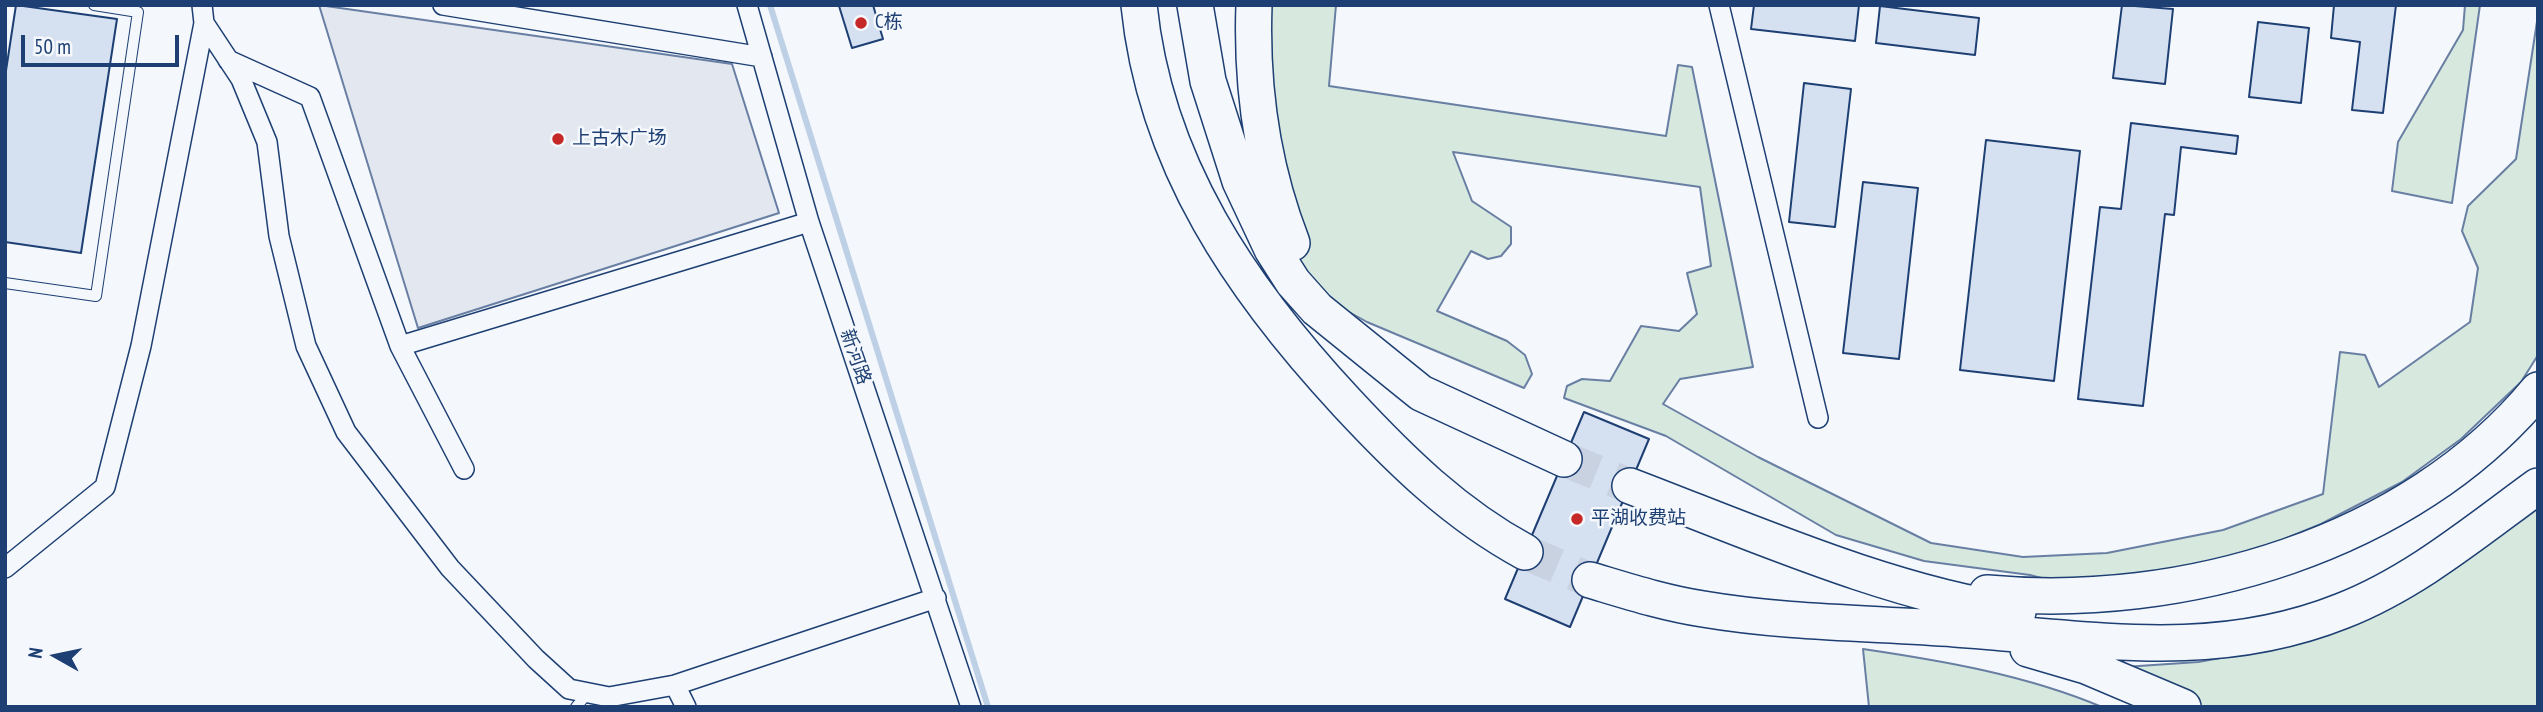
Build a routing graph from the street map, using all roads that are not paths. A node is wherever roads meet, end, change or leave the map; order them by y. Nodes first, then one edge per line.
1 (94, 5) edge
2 (443, 5) edge
3 (747, 5) edge
4 (1139, 5) edge
5 (1172, 5) edge
6 (1195, 5) edge
7 (1254, 5) edge
8 (1719, 5) edge
9 (203, 14) edge
10 (762, 57) junction
11 (228, 60) junction
12 (809, 222) junction
13 (5, 283) edge
14 (400, 346) junction
15 (2538, 390) edge
16 (1420, 393) junction
17 (1818, 418) dead end
18 (1393, 452) junction
19 (1564, 458) tunnel mouth
20 (2538, 464) edge
21 (464, 469) dead end
22 (1630, 486) tunnel mouth
23 (2518, 493) edge
24 (1525, 552) tunnel mouth
25 (1823, 558) junction
26 (5, 568) edge
27 (1590, 580) tunnel mouth
28 (936, 598) junction
29 (1817, 619) junction
30 (675, 685) junction
31 (582, 700) edge
32 (686, 707) edge
33 (971, 707) edge
34 (2183, 707) edge

1 - 13 lane
2 - 10 street
3 - 10 street, 新河路
4 - 18 highway
5 - 18 highway
6 - 16 highway
7 - 16 highway
8 - 17 street
9 - 11 street
9 - 26 street
10 - 12 street, 新河路
11 - 14 street
11 - 31 street
12 - 14 street
12 - 28 street, 新河路
14 - 21 street
15 - 25 highway
16 - 19 highway
18 - 24 highway
20 - 23 highway
22 - 25 highway
23 - 25 highway
23 - 29 highway
27 - 29 highway
28 - 30 street
28 - 33 street, 新河路
29 - 34 highway
30 - 31 street
30 - 32 street

